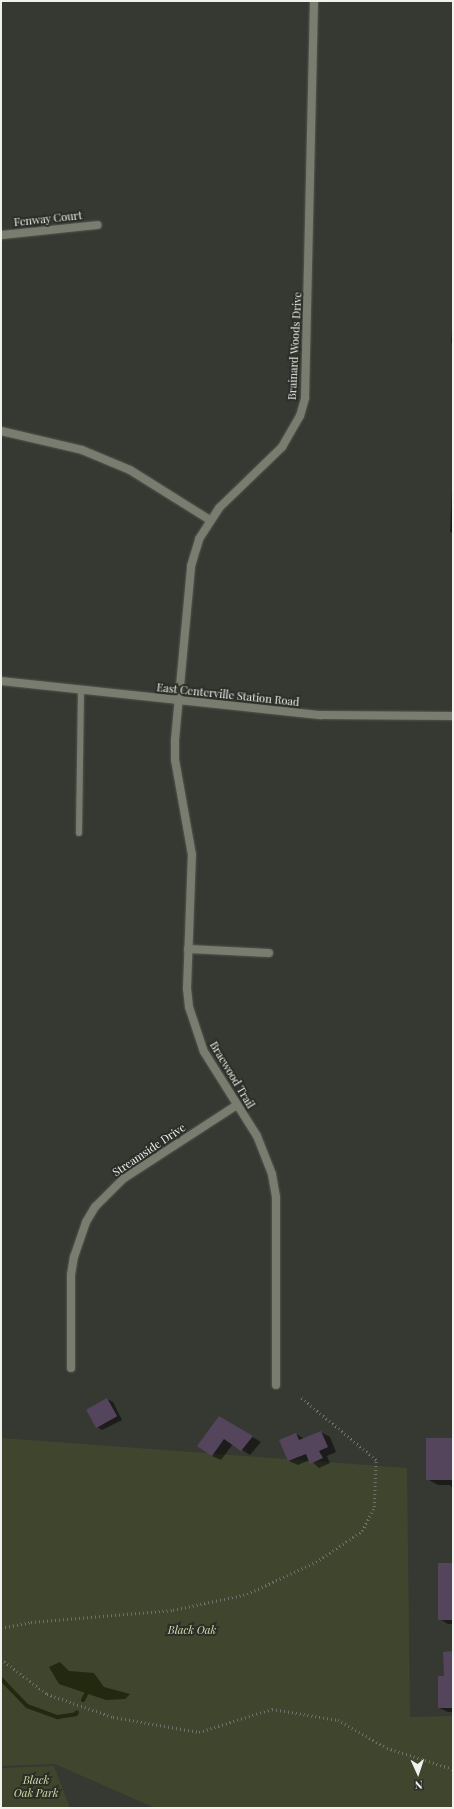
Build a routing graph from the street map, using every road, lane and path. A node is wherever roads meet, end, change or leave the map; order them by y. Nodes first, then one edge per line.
1 (314, 1) edge
2 (97, 225) dead end
3 (1, 235) edge
4 (1, 431) edge
5 (210, 520) junction
6 (1, 681) edge
7 (81, 690) junction
8 (178, 700) junction
9 (453, 716) edge
10 (79, 833) dead end
11 (188, 949) junction
12 (269, 953) dead end
13 (237, 1105) junction
14 (71, 1368) dead end
15 (276, 1385) dead end
16 (301, 1398) dead end
17 (1, 1628) edge
18 (1, 1659) edge
19 (453, 1769) edge

1 - 5 street, Brainard Woods Drive
2 - 3 street, Fenway Court
4 - 5 street
5 - 8 street, Brainard Woods Drive
6 - 7 street, East Centerville Station Road
7 - 8 street, East Centerville Station Road
7 - 10 lane
8 - 9 street, East Centerville Station Road
8 - 11 street, Braewood Trail
11 - 12 street
11 - 13 street, Braewood Trail
13 - 14 street, Streamside Drive
13 - 15 street, Braewood Trail
16 - 17 path
18 - 19 path

